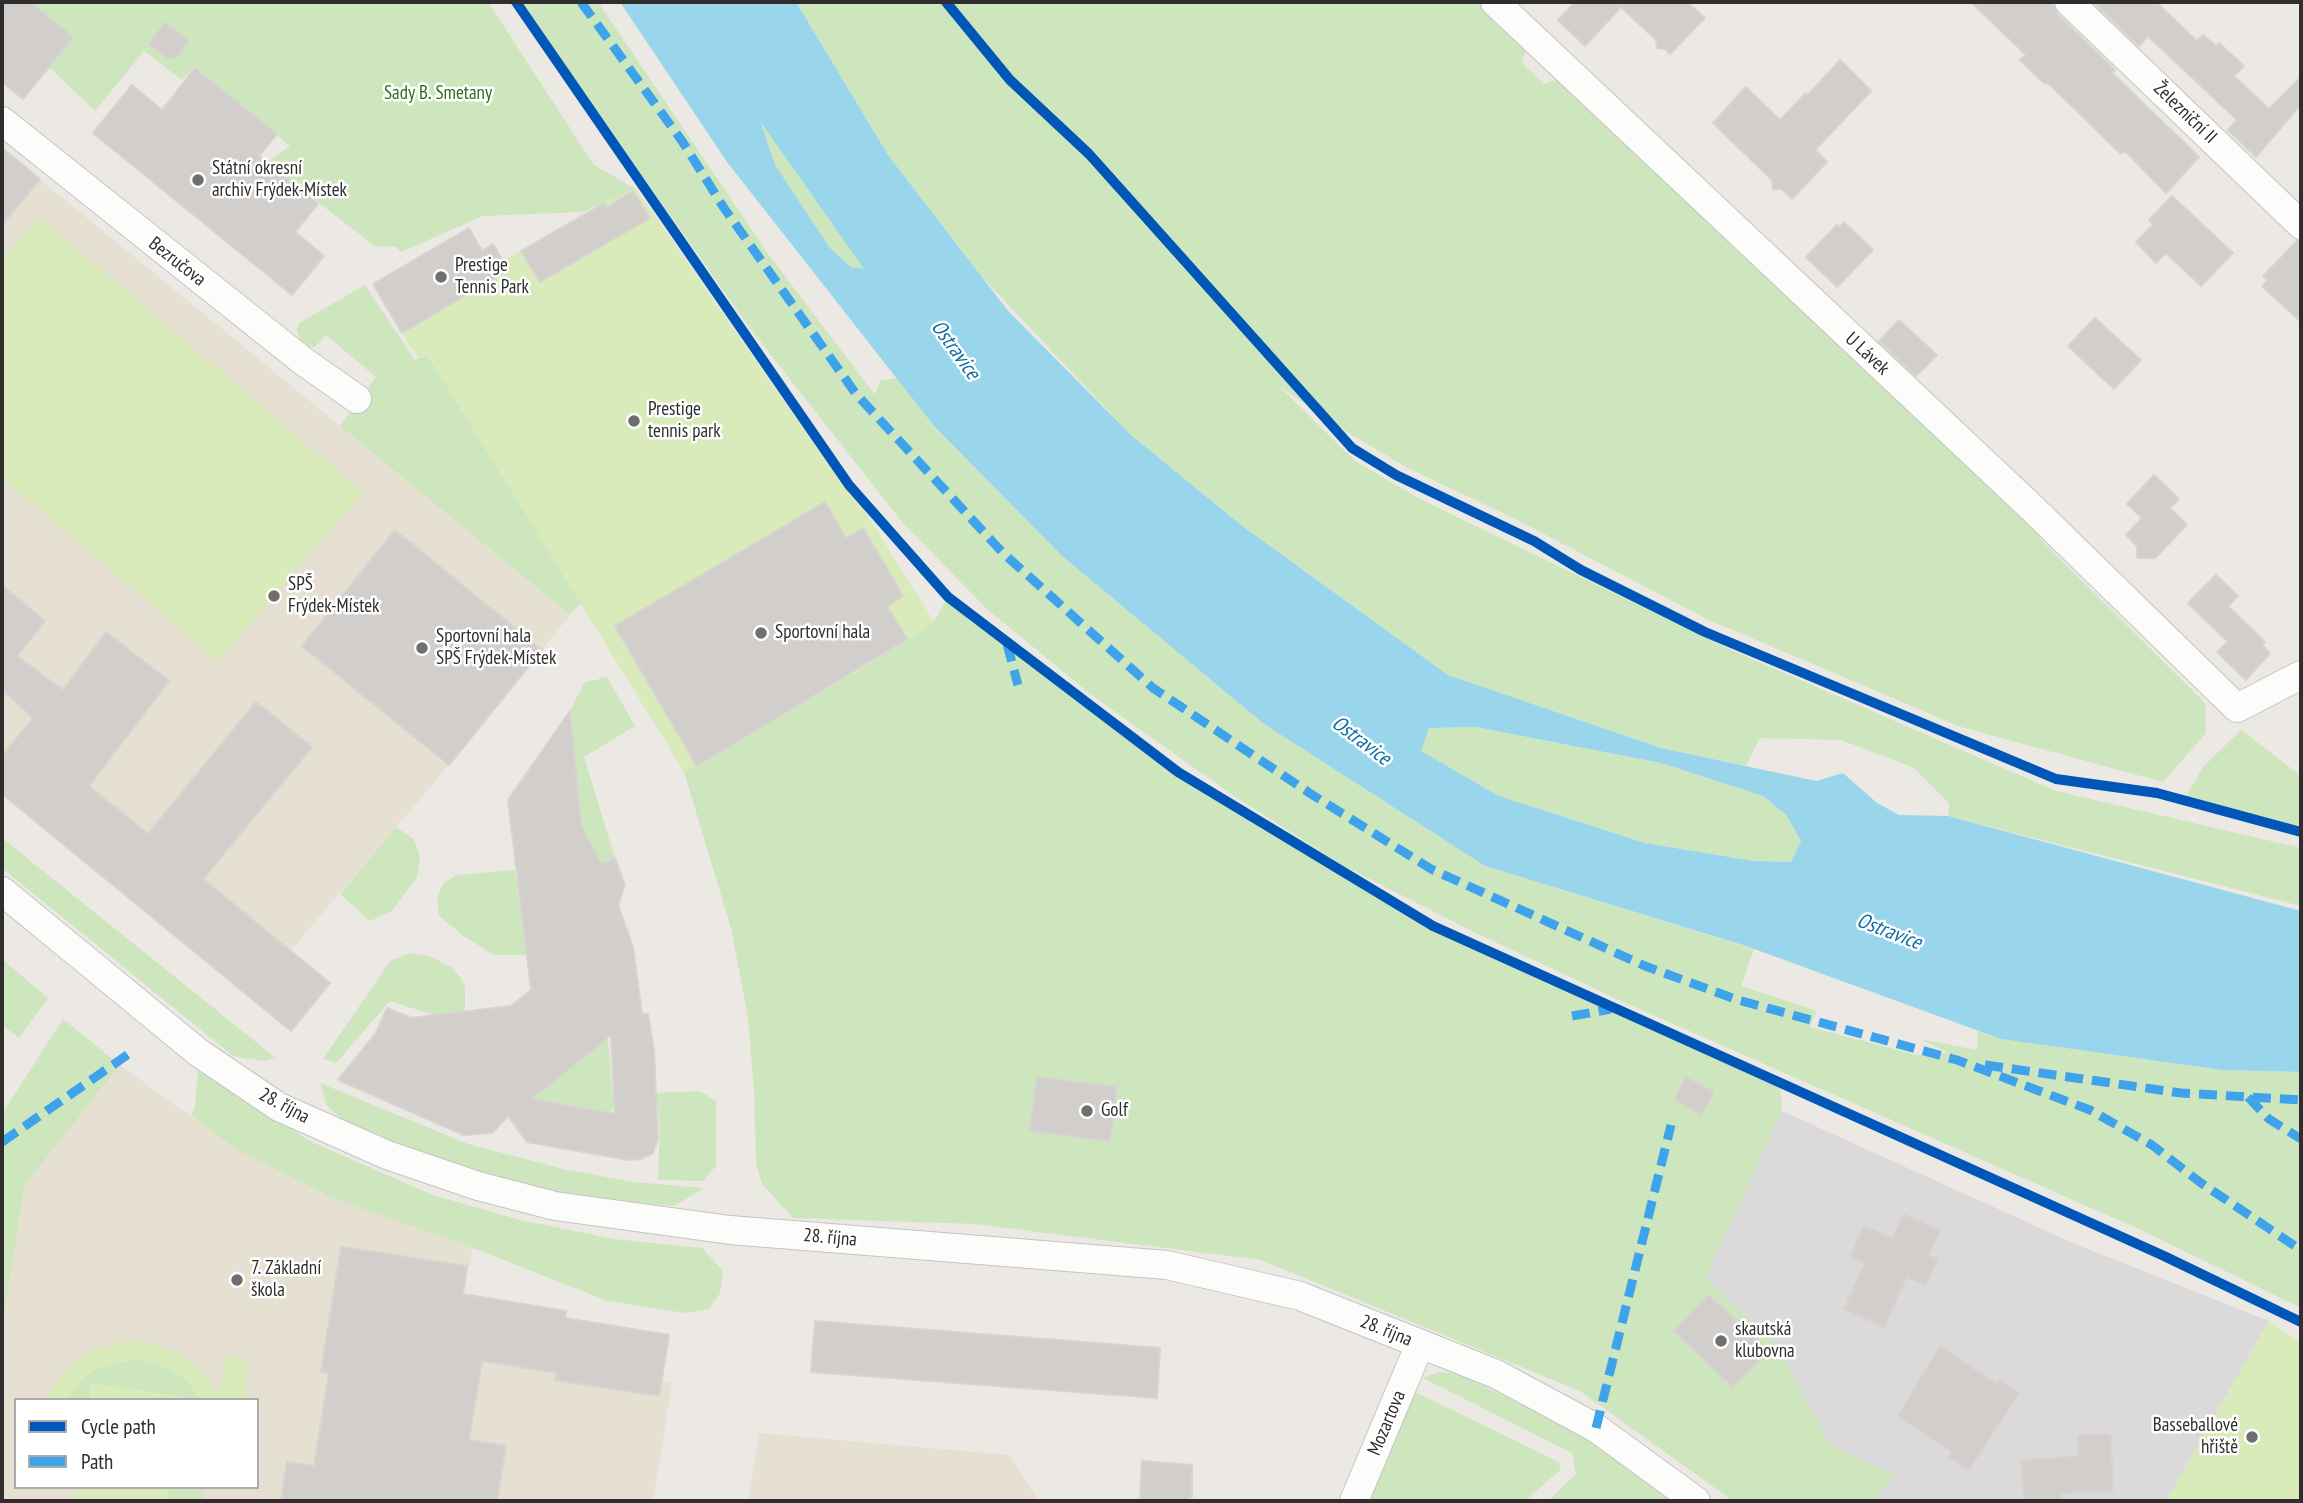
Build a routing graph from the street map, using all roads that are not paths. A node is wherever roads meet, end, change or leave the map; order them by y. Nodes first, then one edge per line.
1 (1495, 2) edge
2 (2069, 2) edge
3 (2, 121) edge
4 (2301, 225) edge
5 (357, 398) dead end
6 (2301, 675) edge
7 (2, 891) edge
8 (1420, 1344) junction
9 (1354, 1501) edge
10 (1696, 1501) edge

1 - 6 street, U Lávek
2 - 4 street, Železniční II
3 - 5 street, Bezručova
7 - 8 street, 28. října
8 - 9 street, Mozartova
8 - 10 street, 28. října

